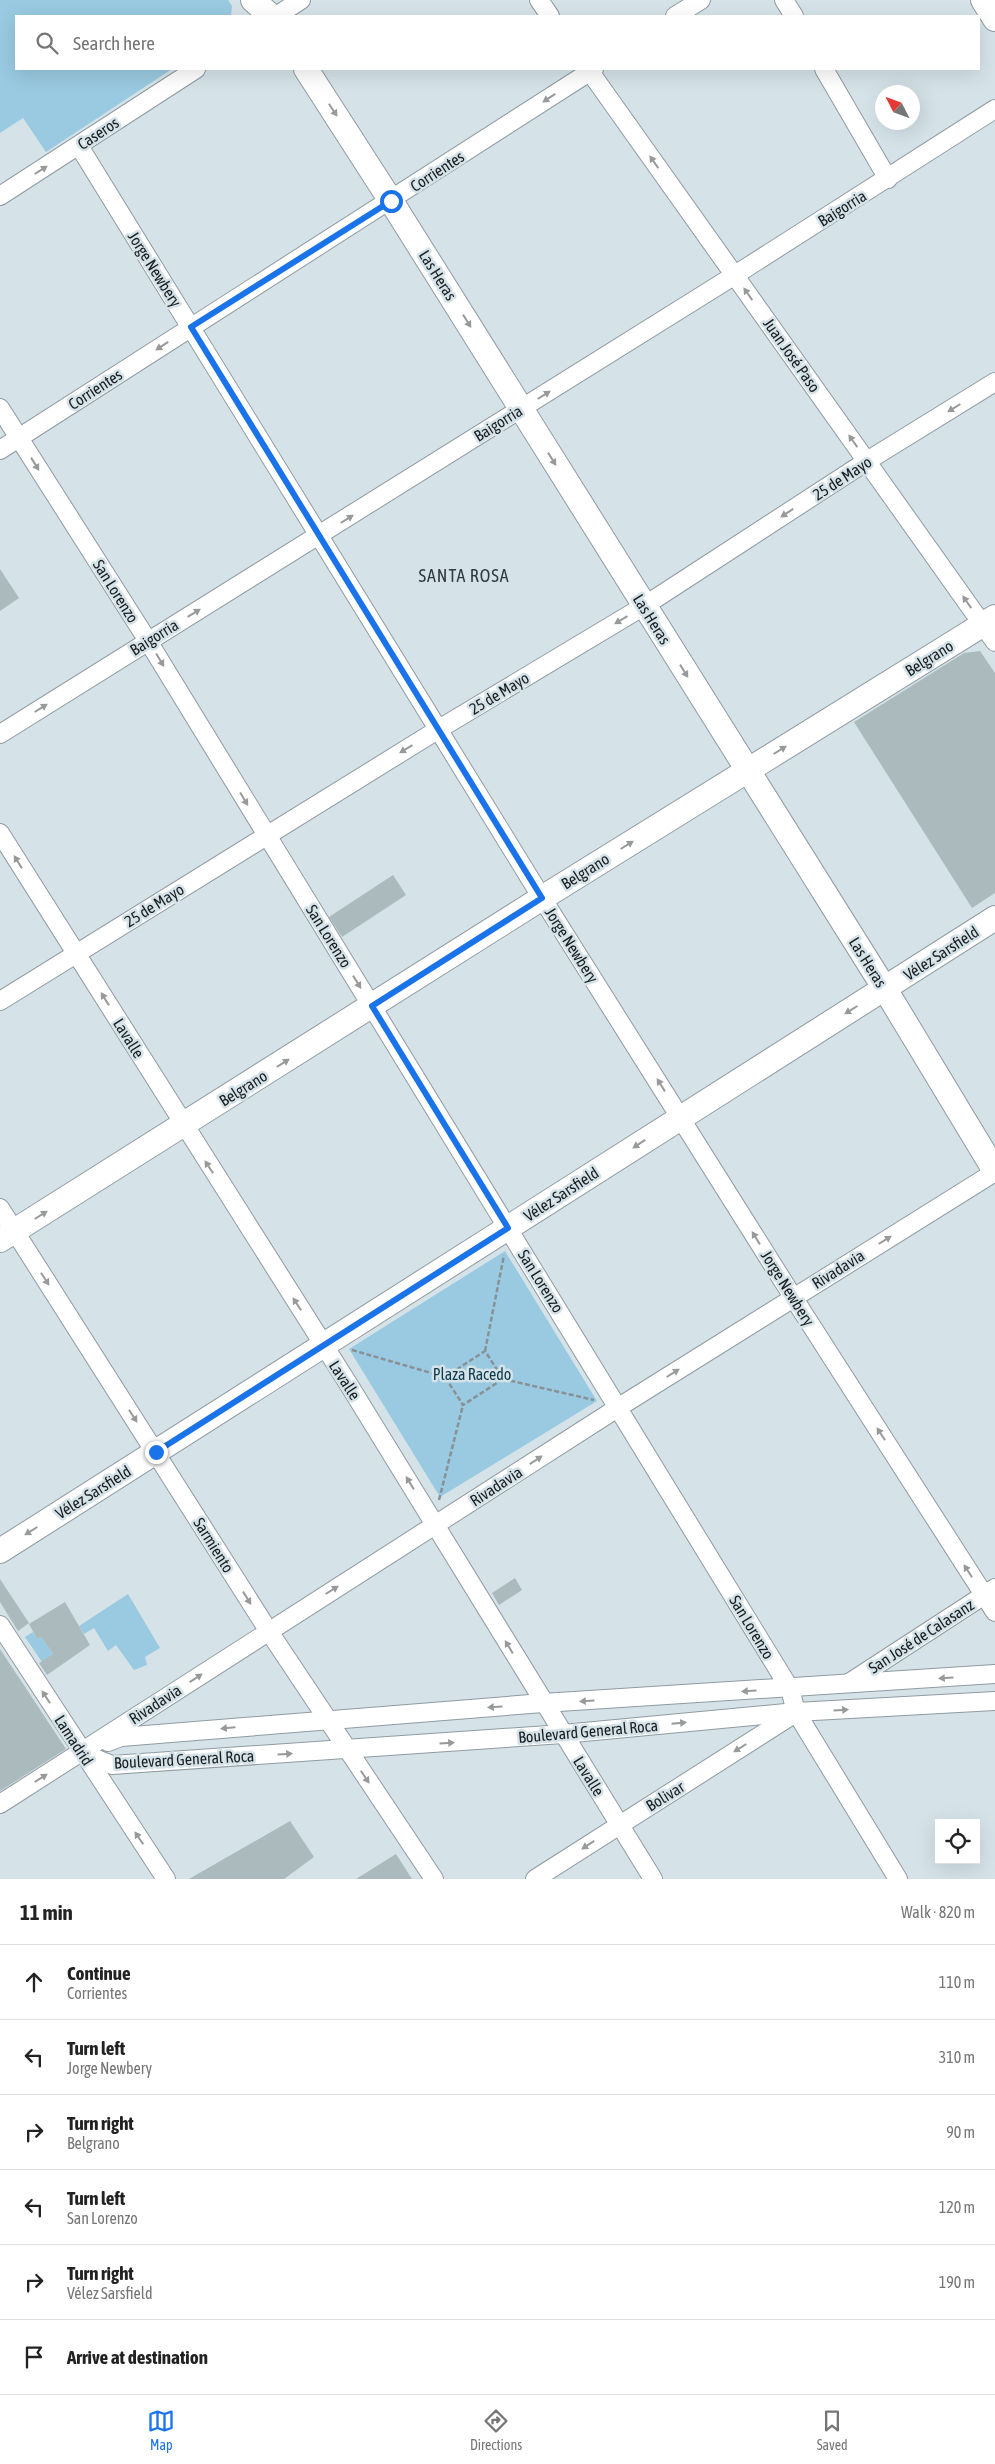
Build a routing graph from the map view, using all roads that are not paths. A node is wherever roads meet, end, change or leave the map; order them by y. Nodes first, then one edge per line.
1 (253, 0) edge
2 (270, 0) edge
3 (301, 0) edge
4 (538, 0) edge
5 (701, 0) edge
6 (784, 0) edge
7 (983, 0) edge
8 (273, 15) edge
9 (274, 15) edge
10 (276, 15) edge
11 (549, 15) edge
12 (678, 15) edge
13 (793, 15) edge
14 (995, 19) edge
15 (194, 70) edge
16 (307, 70) edge
17 (591, 70) edge
18 (825, 70) edge
19 (995, 109) edge
20 (79, 146) junction
21 (888, 179) junction
22 (2, 191) edge
23 (391, 201) junction
24 (735, 276) junction
25 (191, 327) junction
26 (995, 382) edge
27 (0, 408) edge
28 (521, 409) junction
29 (19, 438) junction
30 (0, 450) edge
31 (867, 461) junction
32 (319, 537) junction
33 (644, 606) junction
34 (991, 628) edge
35 (148, 641) junction
36 (439, 729) junction
37 (0, 734) edge
38 (746, 771) junction
39 (0, 834) edge
40 (266, 835) junction
41 (542, 898) junction
42 (995, 918) edge
43 (76, 953) junction
44 (885, 989) junction
45 (0, 1001) edge
46 (372, 1006) junction
47 (681, 1117) junction
48 (184, 1126) junction
49 (995, 1171) edge
50 (0, 1208) edge
51 (508, 1228) junction
52 (8, 1236) edge
53 (793, 1297) junction
54 (323, 1345) junction
55 (619, 1407) junction
56 (156, 1452) junction
57 (436, 1524) junction
58 (0, 1551) edge
59 (989, 1591) edge
60 (995, 1612) edge
61 (0, 1625) edge
62 (268, 1630) junction
63 (995, 1674) edge
64 (847, 1685) junction
65 (790, 1689) junction
66 (995, 1701) edge
67 (544, 1703) junction
68 (796, 1712) junction
69 (328, 1720) junction
70 (563, 1734) junction
71 (347, 1750) junction
72 (82, 1753) junction
73 (0, 1804) edge
74 (619, 1825) junction
75 (166, 1879) edge
76 (434, 1879) edge
77 (535, 1879) edge
78 (653, 1879) edge
79 (898, 1879) edge

1 - 8 main road
2 - 9 main road
3 - 10 street
4 - 11 street
5 - 12 street
6 - 13 street
7 - 14 main road
15 - 20 street, Caseros
16 -> 23 main road, Las Heras
17 -> 23 street, Corrientes
24 -> 17 street, Juan José Paso
18 - 21 street
19 - 21 street, Baigorria
22 -> 20 street, Caseros
20 - 25 street, Jorge Newbery
21 - 24 street, Baigorria
23 - 25 street, Corrientes
23 -> 28 main road, Las Heras
28 -> 24 street, Baigorria
31 -> 24 street, Juan José Paso
25 -> 29 street, Corrientes
25 - 32 street, Jorge Newbery
26 -> 31 street, 25 de Mayo
27 - 29 street, San Lorenzo
32 -> 28 street, Baigorria
28 -> 33 main road, Las Heras
29 - 30 street, Corrientes
29 -> 35 street, San Lorenzo
31 -> 33 street, 25 de Mayo
34 -> 31 street, Juan José Paso
35 -> 32 street, Baigorria
32 - 36 street, Jorge Newbery
33 -> 36 street, 25 de Mayo
33 -> 38 main road, Las Heras
38 -> 34 main road, Belgrano
37 -> 35 street, Baigorria
35 -> 40 street, San Lorenzo
36 -> 40 street, 25 de Mayo
36 - 41 street, Jorge Newbery
41 -> 38 main road, Belgrano
38 - 44 main road, Las Heras
43 -> 39 street, Lavalle
40 - 43 street, 25 de Mayo
40 -> 46 street, San Lorenzo
41 - 46 main road, Belgrano
47 -> 41 street, Jorge Newbery
42 - 44 main road, Vélez Sarsfield
43 - 45 street, 25 de Mayo
48 -> 43 street, Lavalle
44 -> 47 main road, Vélez Sarsfield
44 - 49 main road, Las Heras
48 -> 46 main road, Belgrano
46 - 51 street, San Lorenzo
47 -> 51 main road, Vélez Sarsfield
53 -> 47 street, Jorge Newbery
52 -> 48 main road, Belgrano
54 -> 48 street, Lavalle
53 -> 49 street, Rivadavia
50 - 52 street, Sarmiento
51 - 54 main road, Vélez Sarsfield
51 - 55 street, San Lorenzo
52 -> 56 street, Sarmiento
55 -> 53 street, Rivadavia
59 -> 53 street, Jorge Newbery
54 - 56 main road, Vélez Sarsfield
57 -> 54 street, Lavalle
57 -> 55 street, Rivadavia
55 - 65 street, San Lorenzo
56 -> 58 main road, Vélez Sarsfield
56 -> 62 street, Sarmiento
62 -> 57 street, Rivadavia
67 -> 57 street, Lavalle
59 - 60 street, Jorge Newbery
59 - 64 street, San José de Calasanz
72 -> 61 street, Lamadrid
62 - 69 street, Sarmiento
72 -> 62 street, Rivadavia
63 -> 64 street, Boulevard General Roca
64 - 65 street, Boulevard General Roca
65 -> 67 street, Boulevard General Roca
65 - 68 street, San Lorenzo
68 -> 66 street, Boulevard General Roca
67 -> 69 street, Boulevard General Roca
67 - 70 street, Lavalle
70 -> 68 street, Boulevard General Roca
68 -> 74 street, Bolivar
68 - 79 street, San Lorenzo
69 - 71 street, Sarmiento
69 -> 72 street, Boulevard General Roca
71 -> 70 street, Boulevard General Roca
70 - 74 street, Lavalle
72 -> 71 street, Boulevard General Roca
71 -> 76 street, Sarmiento
73 -> 72 street, Rivadavia
75 -> 72 street, Lamadrid
74 -> 77 street, Bolivar
74 - 78 street, Lavalle

